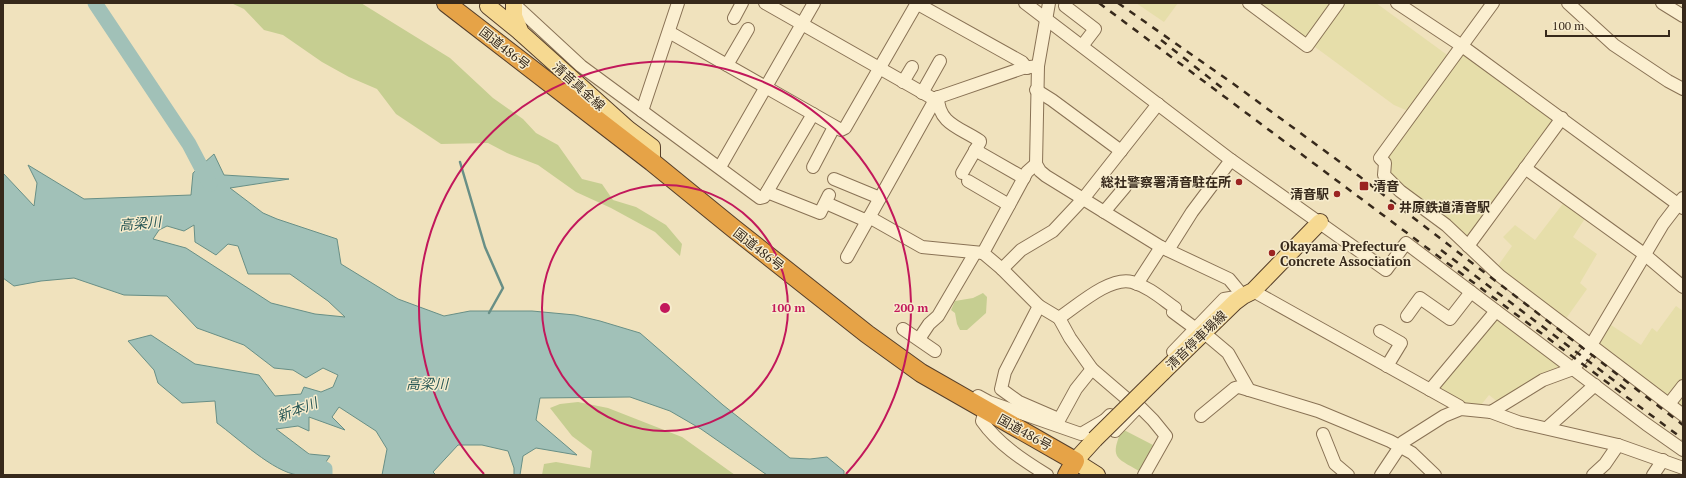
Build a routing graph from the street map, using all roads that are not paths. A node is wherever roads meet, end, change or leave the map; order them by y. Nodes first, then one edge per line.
1 (446, 3) edge
2 (511, 3) edge
3 (678, 3) edge
4 (742, 3) edge
5 (765, 3) edge
6 (814, 3) edge
7 (916, 3) edge
8 (1025, 3) edge
9 (1049, 3) edge
10 (1248, 3) edge
11 (1338, 3) edge
12 (1397, 3) edge
13 (1493, 3) edge
14 (1568, 3) edge
15 (1662, 3) edge
16 (484, 4) edge
17 (1065, 6) dead end
18 (1683, 16) edge
19 (734, 18) dead end
20 (1046, 18) junction
21 (802, 24) junction
22 (748, 29) dead end
23 (669, 32) junction
24 (521, 33) junction
25 (1082, 46) junction
26 (1462, 46) junction
27 (940, 61) dead end
28 (727, 65) junction
29 (1032, 67) junction
30 (879, 68) junction
31 (912, 68) dead end
32 (904, 82) junction
33 (765, 87) junction
34 (1683, 89) edge
35 (1036, 90) junction
36 (922, 93) junction
37 (937, 98) junction
38 (1158, 104) junction
39 (642, 111) junction
40 (812, 114) junction
41 (1562, 118) junction
42 (834, 127) junction
43 (975, 150) junction
44 (1121, 151) junction
45 (1231, 160) junction
46 (652, 162) junction
47 (1036, 164) junction
48 (720, 167) junction
49 (812, 167) dead end
50 (1526, 168) junction
51 (1024, 178) junction
52 (834, 179) dead end
53 (1125, 187) dead end
54 (767, 192) junction
55 (880, 198) junction
56 (1083, 199) junction
57 (1681, 204) edge
58 (1009, 205) junction
59 (1104, 212) junction
60 (868, 219) junction
61 (1320, 222) junction
62 (1468, 246) junction
63 (1165, 248) junction
64 (979, 253) junction
65 (1644, 254) junction
66 (847, 256) dead end
67 (1002, 269) junction
68 (1137, 284) junction
69 (1683, 287) edge
70 (1471, 292) junction
71 (1248, 293) junction
72 (1039, 306) junction
73 (1496, 311) junction
74 (1407, 316) dead end
75 (1059, 318) junction
76 (1196, 328) junction
77 (903, 329) dead end
78 (1380, 331) dead end
79 (1210, 337) junction
80 (919, 339) junction
81 (1590, 345) junction
82 (936, 351) dead end
83 (1387, 366) junction
84 (1092, 369) junction
85 (1573, 369) junction
86 (922, 373) junction
87 (1595, 385) junction
88 (1683, 386) edge
89 (1249, 390) junction
90 (1430, 390) junction
91 (1127, 399) junction
92 (1669, 404) junction
93 (1139, 406) junction
94 (1461, 409) junction
95 (985, 410) junction
96 (1492, 412) junction
97 (1683, 415) edge
98 (1201, 416) dead end
99 (1105, 420) junction
100 (1057, 423) junction
101 (1547, 428) junction
102 (1323, 434) dead end
103 (1618, 445) junction
104 (1400, 446) junction
105 (1683, 450) edge
106 (1663, 460) junction
107 (1683, 468) edge
108 (1070, 470) edge
109 (1047, 475) edge
110 (1097, 475) edge
111 (1144, 475) edge
112 (1348, 475) edge
113 (1381, 475) edge
114 (1435, 475) edge
115 (1593, 475) edge
116 (1653, 475) edge

1 - 46 highway, 国道486号
2 - 16 main road
2 - 24 main road, 清音真金線
2 - 39 street
3 - 23 street
4 - 19 street
5 - 21 street
6 - 21 street
7 - 29 street
7 - 30 street
8 - 20 street
9 - 20 street
10 - 11 street
12 - 26 street
13 - 26 street
14 - 34 street
15 - 18 street
16 - 24 main road
17 - 25 street
20 - 25 street
20 - 29 street
21 - 30 street
21 - 33 street
22 - 28 street
23 - 28 street
23 - 39 street
24 - 46 main road, 清音真金線
25 - 38 street
26 - 41 street
26 - 62 street
27 - 36 street
28 - 33 street
29 - 35 street
29 - 37 street
30 - 32 street
30 - 42 street
31 - 32 street
32 - 36 street
33 - 40 street
33 - 48 street
35 - 44 street
35 - 47 street
36 - 37 street
37 - 43 street
37 - 55 street
38 - 44 street
38 - 45 street
39 - 48 street
40 - 42 street
40 - 54 street
41 - 50 street
41 - 57 street
42 - 49 street
43 - 51 street
43 - 58 street
44 - 56 street
45 - 61 street
45 - 63 street
46 - 86 highway, 国道486号
47 - 51 street
47 - 56 street
48 - 54 street
50 - 62 street
50 - 65 street
51 - 58 street
52 - 55 street
53 - 59 street
54 - 60 street
55 - 60 street
56 - 59 street
56 - 67 street
57 - 65 street
58 - 64 street
59 - 63 street
60 - 64 street
60 - 66 street
61 - 70 street
61 - 71 main road, 清音停車場線
62 - 81 street
63 - 68 street
63 - 71 street
64 - 67 street
64 - 80 street
65 - 69 street
65 - 81 street
67 - 72 street
68 - 75 street
68 - 76 street
70 - 73 street
70 - 74 street
71 - 76 street
71 - 79 street
71 - 83 street
71 - 108 main road, 清音停車場線, bridge
72 - 75 street
72 - 100 street
73 - 85 street
73 - 90 street
75 - 84 street
76 - 91 street
77 - 80 street
78 - 83 street
79 - 89 street
79 - 93 street
80 - 82 street
81 - 85 street
81 - 92 street
83 - 90 street
84 - 91 street
84 - 100 street
85 - 87 street
85 - 96 street
86 - 95 highway, 国道486号
86 - 100 street
87 - 101 street
87 - 105 street
88 - 92 street
89 - 98 street
89 - 104 street
90 - 94 street
91 - 99 street
92 - 97 street
93 - 99 street
93 - 111 street
94 - 96 street
94 - 104 street
95 - 108 highway, 国道486号
95 - 109 street
96 - 101 street
99 - 100 street
101 - 103 street
102 - 112 street
103 - 106 street
103 - 115 street
104 - 113 street
104 - 114 street
106 - 107 street
106 - 116 street
108 - 110 main road

